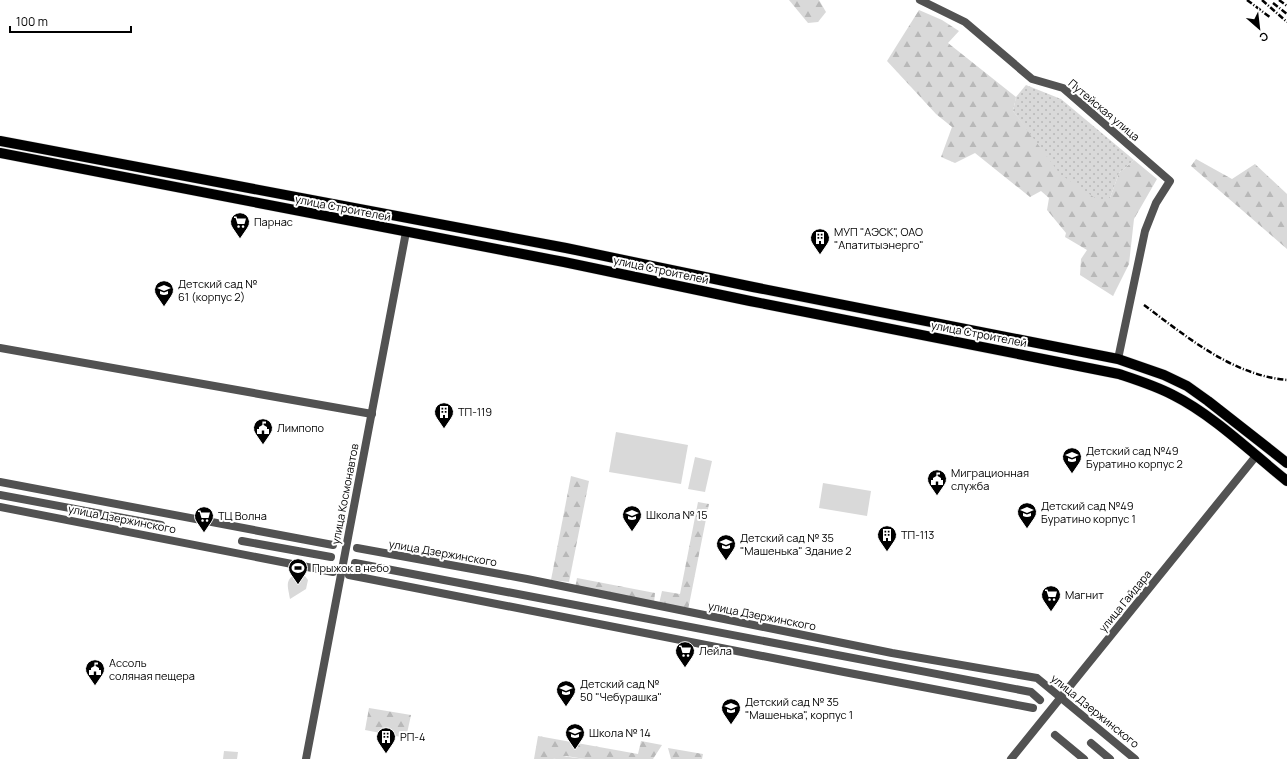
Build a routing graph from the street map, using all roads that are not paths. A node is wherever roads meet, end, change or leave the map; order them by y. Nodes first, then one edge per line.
1 (920, 0) edge
2 (0, 141) edge
3 (0, 153) edge
4 (227, 184) junction
5 (225, 196) junction
6 (408, 218) junction
7 (406, 232) junction
8 (753, 287) junction
9 (750, 301) junction
10 (969, 330) junction
11 (966, 344) junction
12 (0, 348) edge
13 (1118, 359) junction
14 (372, 414) junction
15 (1265, 445) junction
16 (1256, 456) junction
17 (1287, 463) edge
18 (1287, 481) edge
19 (0, 482) edge
20 (0, 495) edge
21 (0, 507) edge
22 (161, 525) dead end
23 (242, 541) dead end
24 (333, 545) dead end
25 (357, 548) dead end
26 (331, 557) dead end
27 (355, 562) dead end
28 (333, 572) dead end
29 (349, 575) dead end
30 (1061, 698) junction
31 (1040, 700) dead end
32 (1033, 708) dead end
33 (1055, 735) dead end
34 (1091, 743) dead end
35 (306, 759) edge
36 (1011, 759) edge
37 (1084, 759) edge
38 (1110, 759) edge
39 (1135, 759) edge

1 - 13 street, Путейская улица
2 - 4 main road, улица Строителей
3 - 5 main road, улица Строителей
4 - 5 main road
4 - 6 main road, улица Строителей
5 - 7 main road, улица Строителей
6 - 7 main road
6 - 8 main road, улица Строителей
7 - 9 main road, улица Строителей
7 - 14 street, улица Космонавтов
8 - 9 main road
8 - 10 main road, улица Строителей
9 - 11 main road, улица Строителей
10 - 11 main road
10 - 13 main road, улица Строителей
11 - 16 main road, улица Строителей
12 - 14 street
13 - 15 main road, улица Строителей
14 - 35 street, улица Космонавтов
15 - 16 main road
15 - 17 main road, улица Строителей
16 - 18 main road, улица Строителей
16 - 30 street, улица Гайдара
19 - 24 street, улица Дзержинского
20 - 22 street, улица Дзержинского
21 - 28 street, улица Дзержинского
23 - 26 street
25 - 30 street, улица Дзержинского
27 - 31 street
29 - 32 street
30 - 36 street, улица Гайдара
30 - 39 street, улица Дзержинского
33 - 37 street
34 - 38 street

